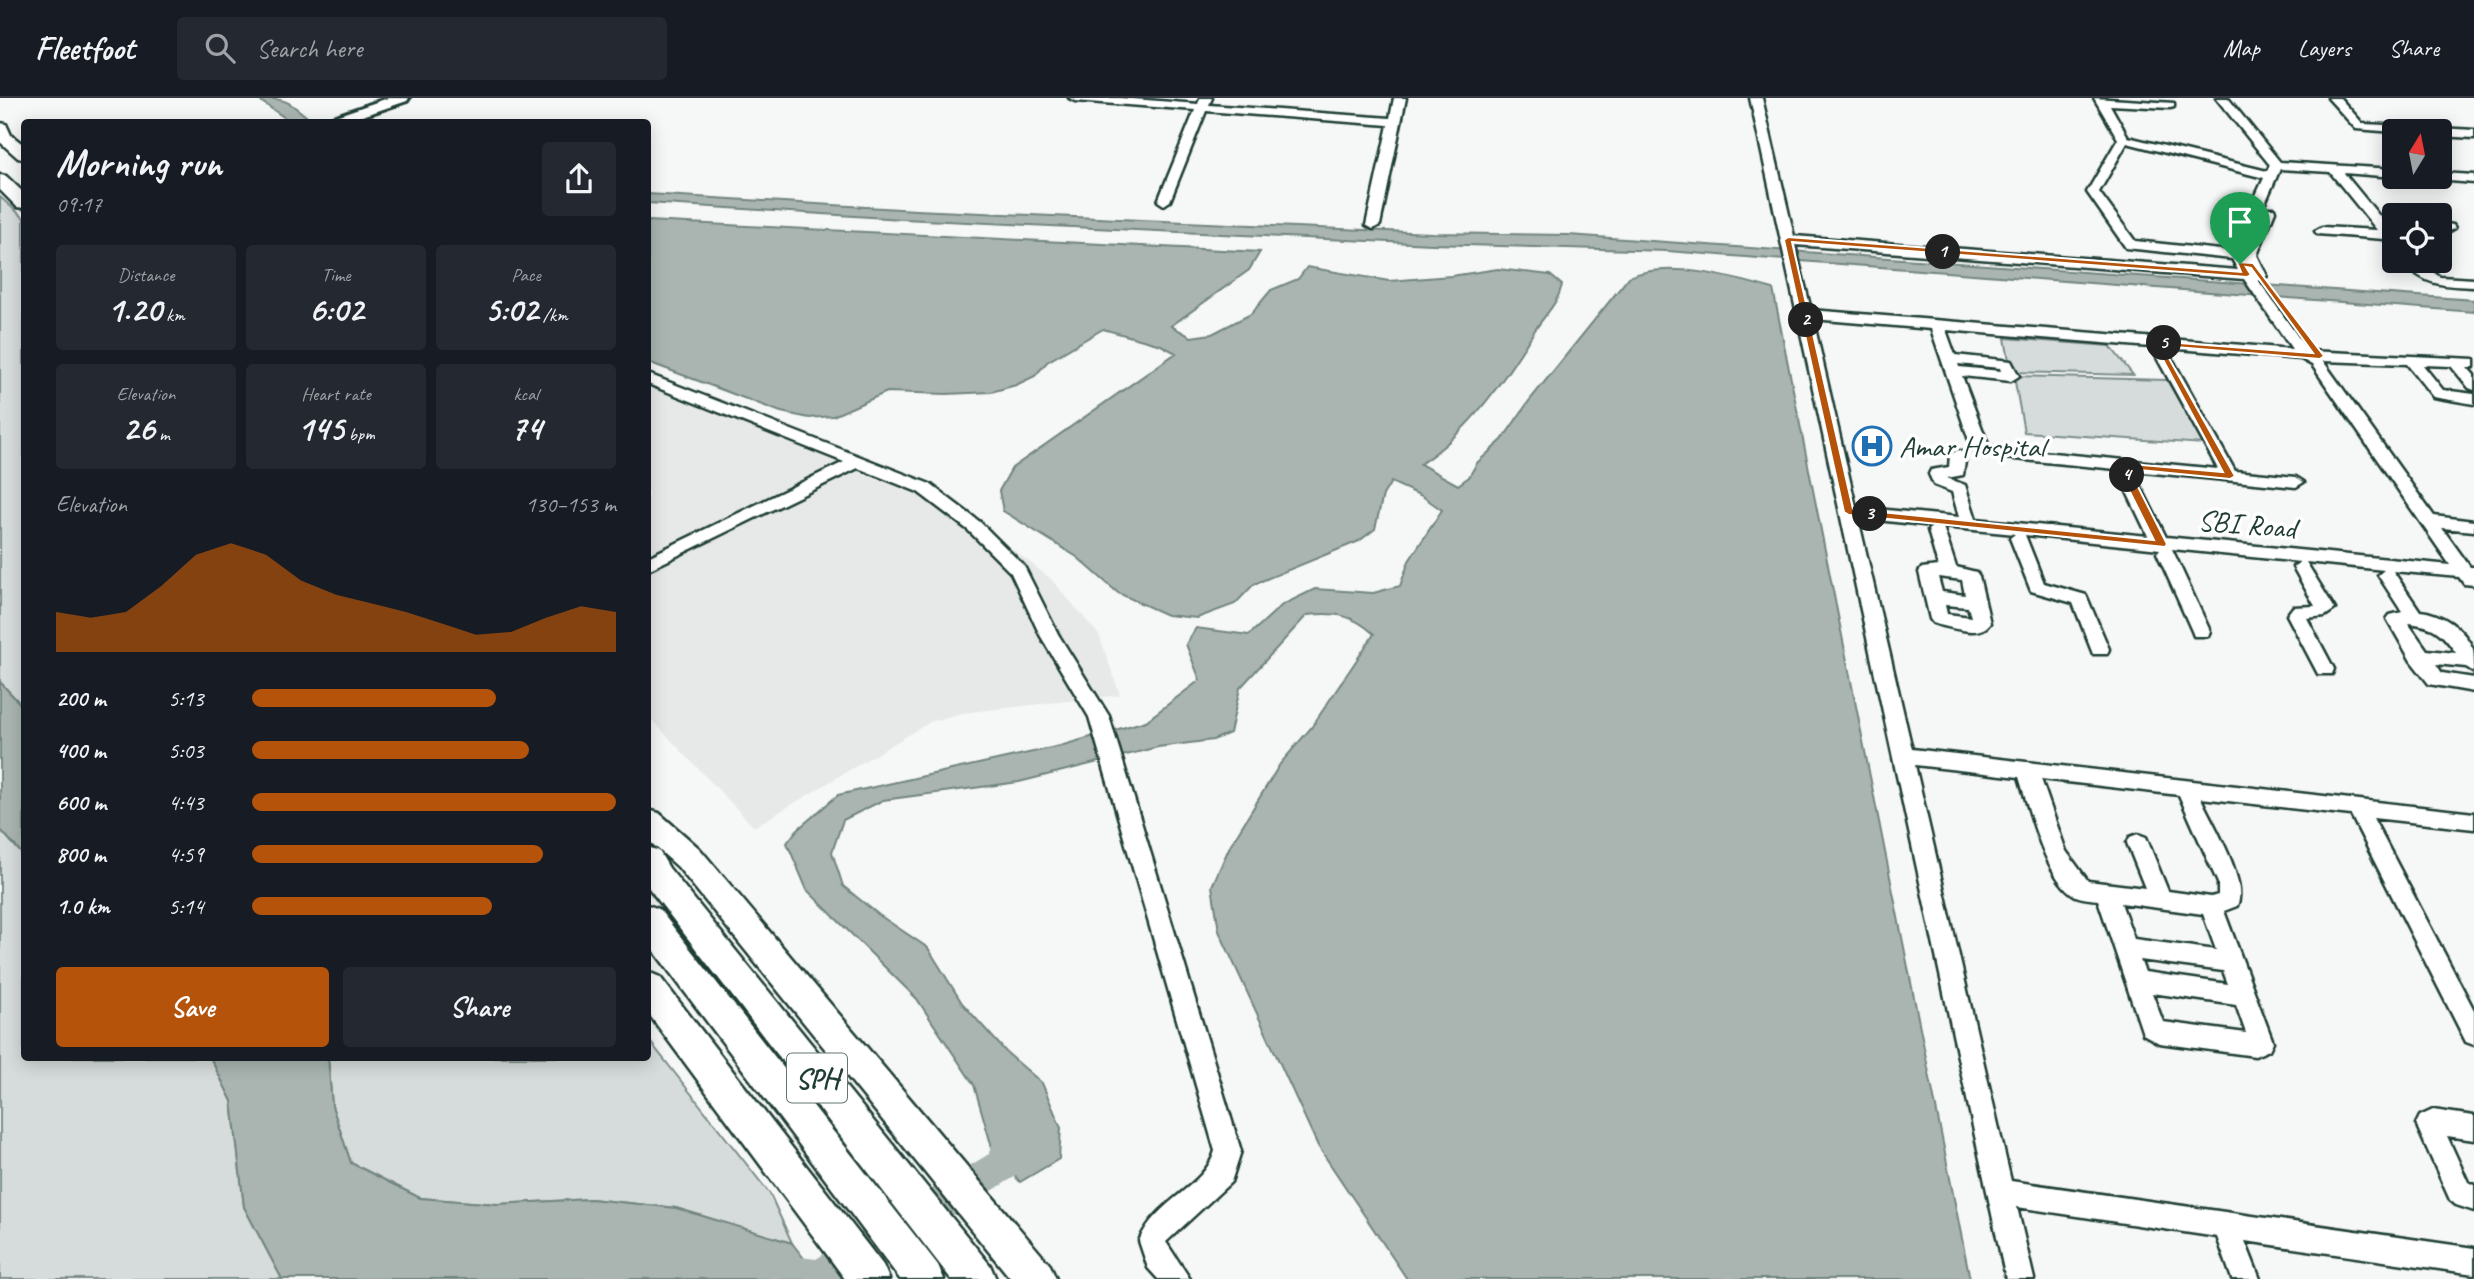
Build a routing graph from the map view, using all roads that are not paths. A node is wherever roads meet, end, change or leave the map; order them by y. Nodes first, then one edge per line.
1 (402, 98) edge
2 (416, 98) edge
3 (1075, 98) edge
4 (1400, 98) edge
5 (1756, 98) edge
6 (2222, 98) edge
7 (2233, 98) edge
8 (2334, 98) edge
9 (2101, 99) edge
10 (1204, 103) edge
11 (2170, 105) dead end
12 (0, 116) edge
13 (341, 119) edge
14 (356, 119) edge
15 (1395, 122) junction
16 (2382, 128) edge
17 (21, 130) edge
18 (2, 132) edge
19 (2452, 133) edge
20 (2474, 134) edge
21 (2124, 139) junction
22 (0, 157) edge
23 (14, 168) edge
24 (2279, 169) junction
25 (2334, 169) junction
26 (2382, 172) edge
27 (2452, 178) edge
28 (2474, 179) edge
29 (21, 192) edge
30 (1164, 201) dead end
31 (1373, 225) dead end
32 (2382, 226) edge
33 (2322, 231) dead end
34 (2382, 234) edge
35 (1788, 242) junction
36 (2248, 270) junction
37 (2421, 273) edge
38 (2474, 283) edge
39 (1804, 314) junction
40 (1937, 325) junction
41 (2156, 343) junction
42 (2313, 358) junction
43 (2414, 364) junction
44 (2469, 370) edge
45 (651, 380) edge
46 (2474, 399) edge
47 (1958, 455) dead end
48 (856, 462) junction
49 (2122, 466) junction
50 (2230, 476) junction
51 (2296, 482) dead end
52 (1850, 517) junction
53 (2428, 521) junction
54 (1969, 524) junction
55 (2474, 526) edge
56 (1937, 530) junction
57 (2019, 538) junction
58 (2164, 549) junction
59 (651, 563) edge
60 (2302, 566) junction
61 (1948, 571) junction
62 (2387, 575) junction
63 (2472, 580) edge
64 (2414, 618) junction
65 (2201, 631) dead end
66 (2100, 649) dead end
67 (2418, 656) junction
68 (2472, 663) edge
69 (2325, 669) dead end
70 (2474, 685) edge
71 (1903, 756) junction
72 (2027, 769) junction
73 (2186, 787) junction
74 (2358, 808) junction
75 (2474, 821) edge
76 (651, 825) edge
77 (2138, 843) dead end
78 (653, 868) edge
79 (2107, 893) junction
80 (2160, 899) junction
81 (2211, 905) junction
82 (651, 923) edge
83 (2125, 948) junction
84 (2231, 962) junction
85 (2136, 981) junction
86 (651, 991) edge
87 (2243, 996) junction
88 (2474, 1034) edge
89 (2474, 1128) edge
90 (2001, 1192) junction
91 (2474, 1198) edge
92 (2226, 1224) junction
93 (2466, 1266) edge
94 (869, 1279) edge
95 (924, 1279) edge
96 (976, 1279) edge
97 (1036, 1279) edge
98 (1176, 1279) edge
99 (2021, 1279) edge
100 (2246, 1279) edge

1 - 13 main road
2 - 14 main road
3 - 10 street
4 - 15 street
5 - 35 street
6 - 24 street
7 - 24 street
8 - 16 street
9 - 11 street
9 - 21 street
10 - 15 street
10 - 30 street
12 - 17 highway
15 - 31 street
18 - 23 highway
19 - 20 street
21 - 24 street
21 - 36 street
22 - 23 highway
23 - 29 highway
24 - 25 street
24 - 36 street
24 - 36 street
25 - 26 street
25 - 32 street
27 - 28 street
33 - 34 street
35 - 36 street
35 - 39 street
36 - 42 street
37 - 38 street
39 - 40 street
39 - 52 street
40 - 41 street
40 - 49 street
41 - 42 street
41 - 50 street
42 - 43 street
42 - 53 street
43 - 44 street
43 - 46 street
45 - 48 street
47 - 54 street
48 - 59 street
48 - 98 street
49 - 50 street
49 - 58 street
50 - 51 street
52 - 54 street, SBI Road
52 - 56 street, SBI Road
52 - 71 street
53 - 55 street
53 - 63 street
54 - 58 street, SBI Road
56 - 57 street, SBI Road
56 - 61 street
57 - 58 street, SBI Road
57 - 66 street
58 - 60 street, SBI Road
58 - 63 street, SBI Road
58 - 65 street
60 - 62 street, SBI Road
60 - 69 street
61 - 61 street
62 - 63 street, SBI Road
62 - 64 street
64 - 67 street
64 - 68 street
67 - 68 street
67 - 70 street
71 - 72 street
71 - 90 street
72 - 73 street
72 - 79 street
73 - 74 street
73 - 81 street
74 - 75 street
74 - 88 street
76 - 97 highway
77 - 80 street
78 - 96 highway, SPH
79 - 80 street
79 - 83 street
80 - 81 street
81 - 84 street
82 - 95 highway, SPH
83 - 84 street
83 - 85 street
84 - 87 street
85 - 87 street
85 - 87 street
86 - 94 highway
89 - 91 street
90 - 92 street
90 - 99 street
92 - 93 street
92 - 100 street

